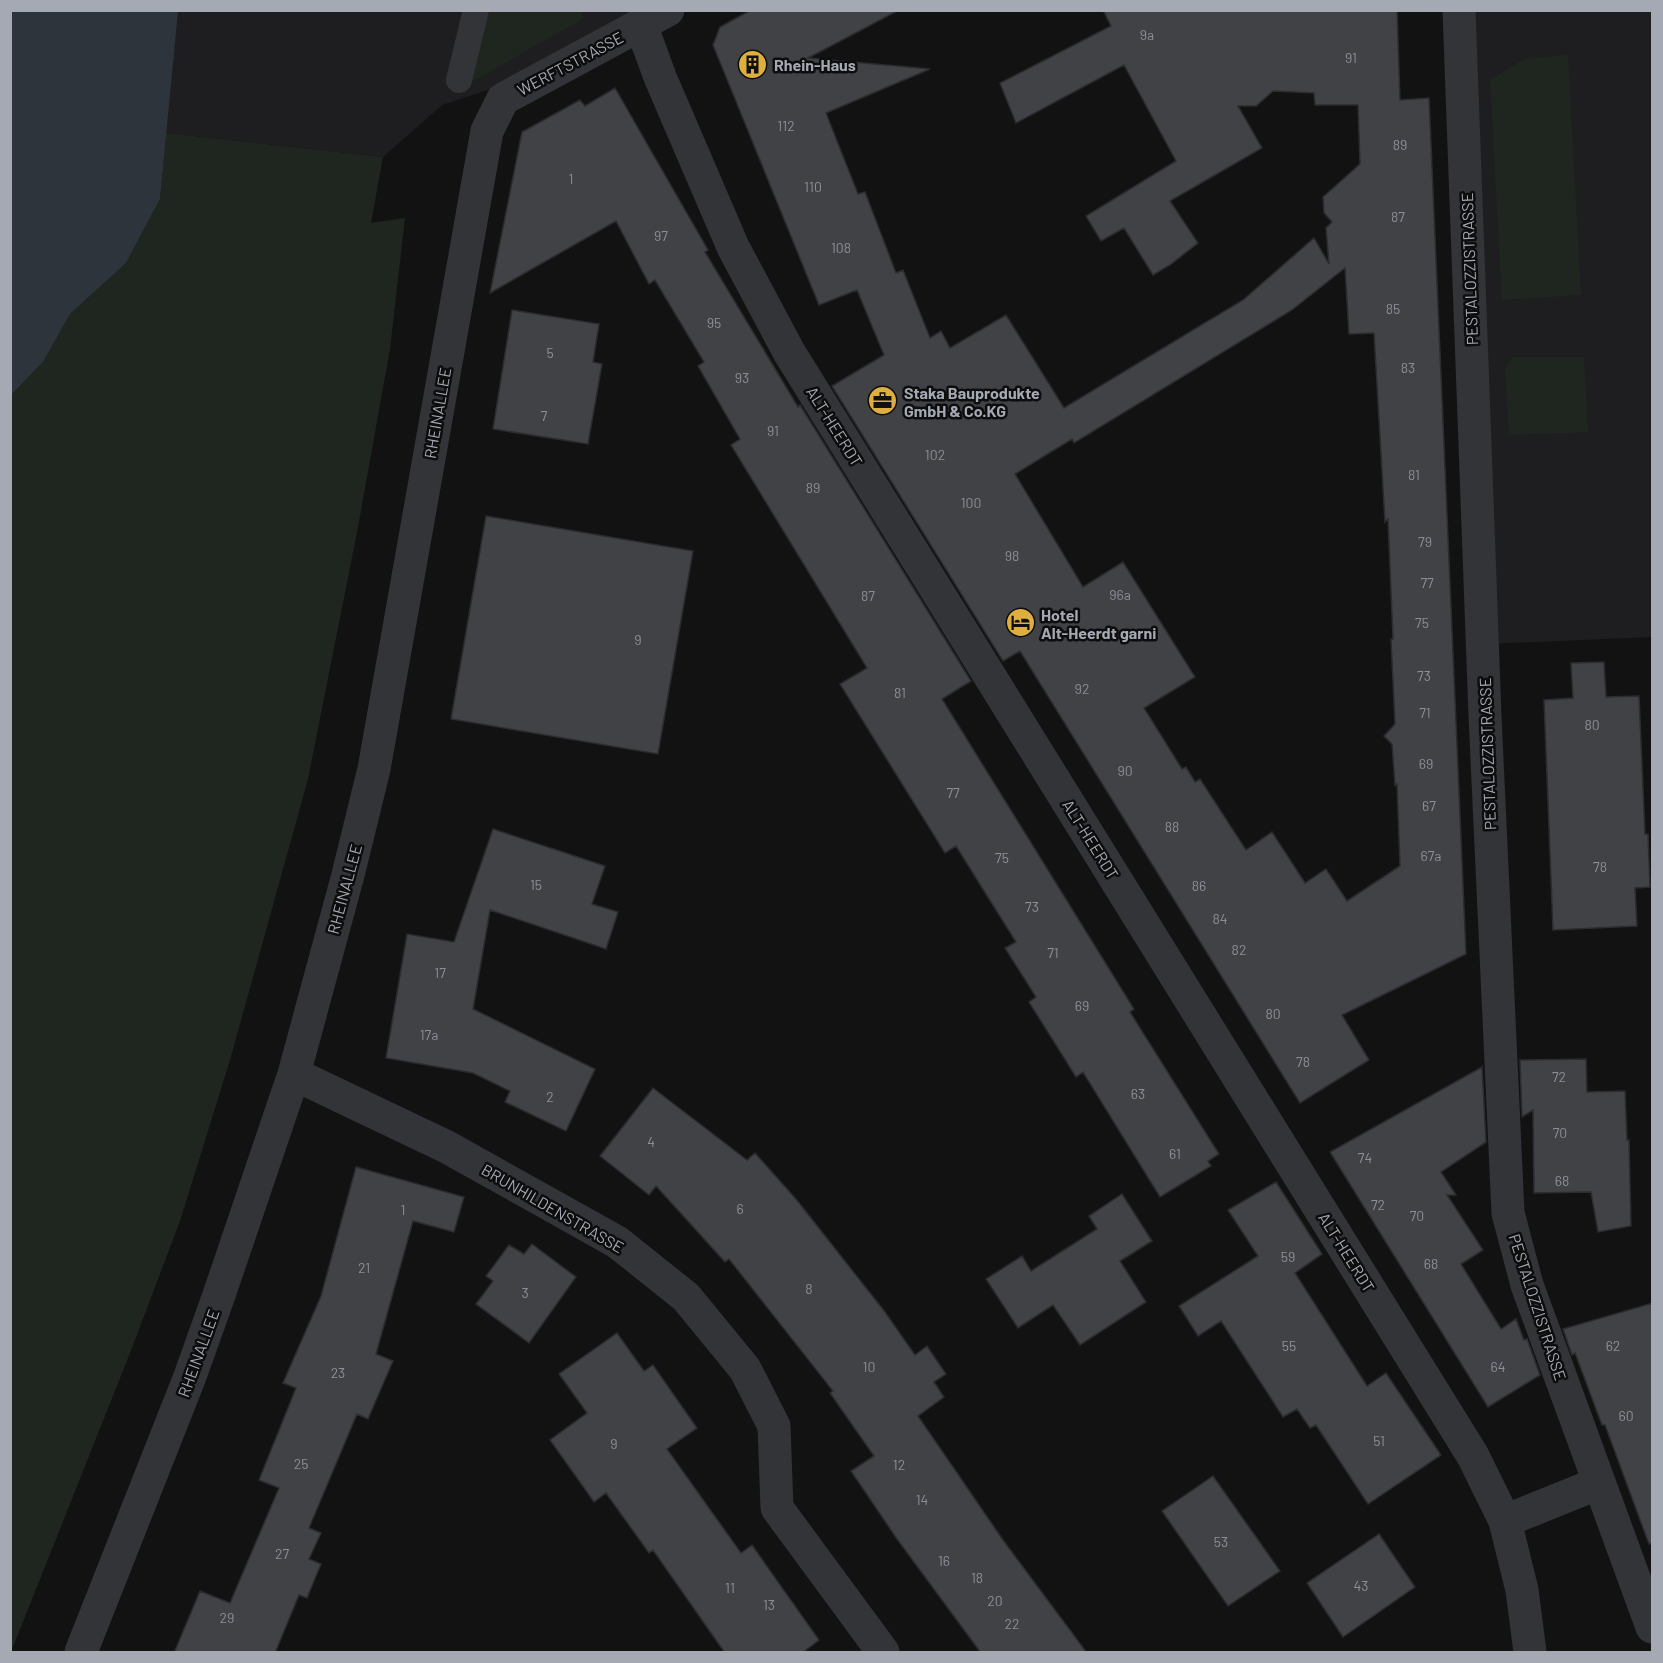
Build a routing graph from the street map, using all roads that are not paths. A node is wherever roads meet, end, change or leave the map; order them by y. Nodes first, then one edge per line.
1 (476, 10) edge
2 (1459, 10) edge
3 (655, 18) edge
4 (459, 80) dead end
5 (503, 99) joint
6 (294, 1074) junction
7 (1599, 1483) junction
8 (1505, 1521) junction
9 (1653, 1627) edge
10 (81, 1653) edge
11 (883, 1653) edge
12 (1530, 1653) edge

1 - 4 lane
2 - 7 street, PESTALOZZISTRASSE
3 - 5 street, WERFTSTRASSE
3 - 8 street, ALT-HEERDT
5 - 6 street, RHEINALLEE
6 - 10 street, RHEINALLEE
6 - 11 street, BRUNHILDENSTRASSE
7 - 8 street
7 - 9 street, PESTALOZZISTRASSE
8 - 12 street, ALT-HEERDT

